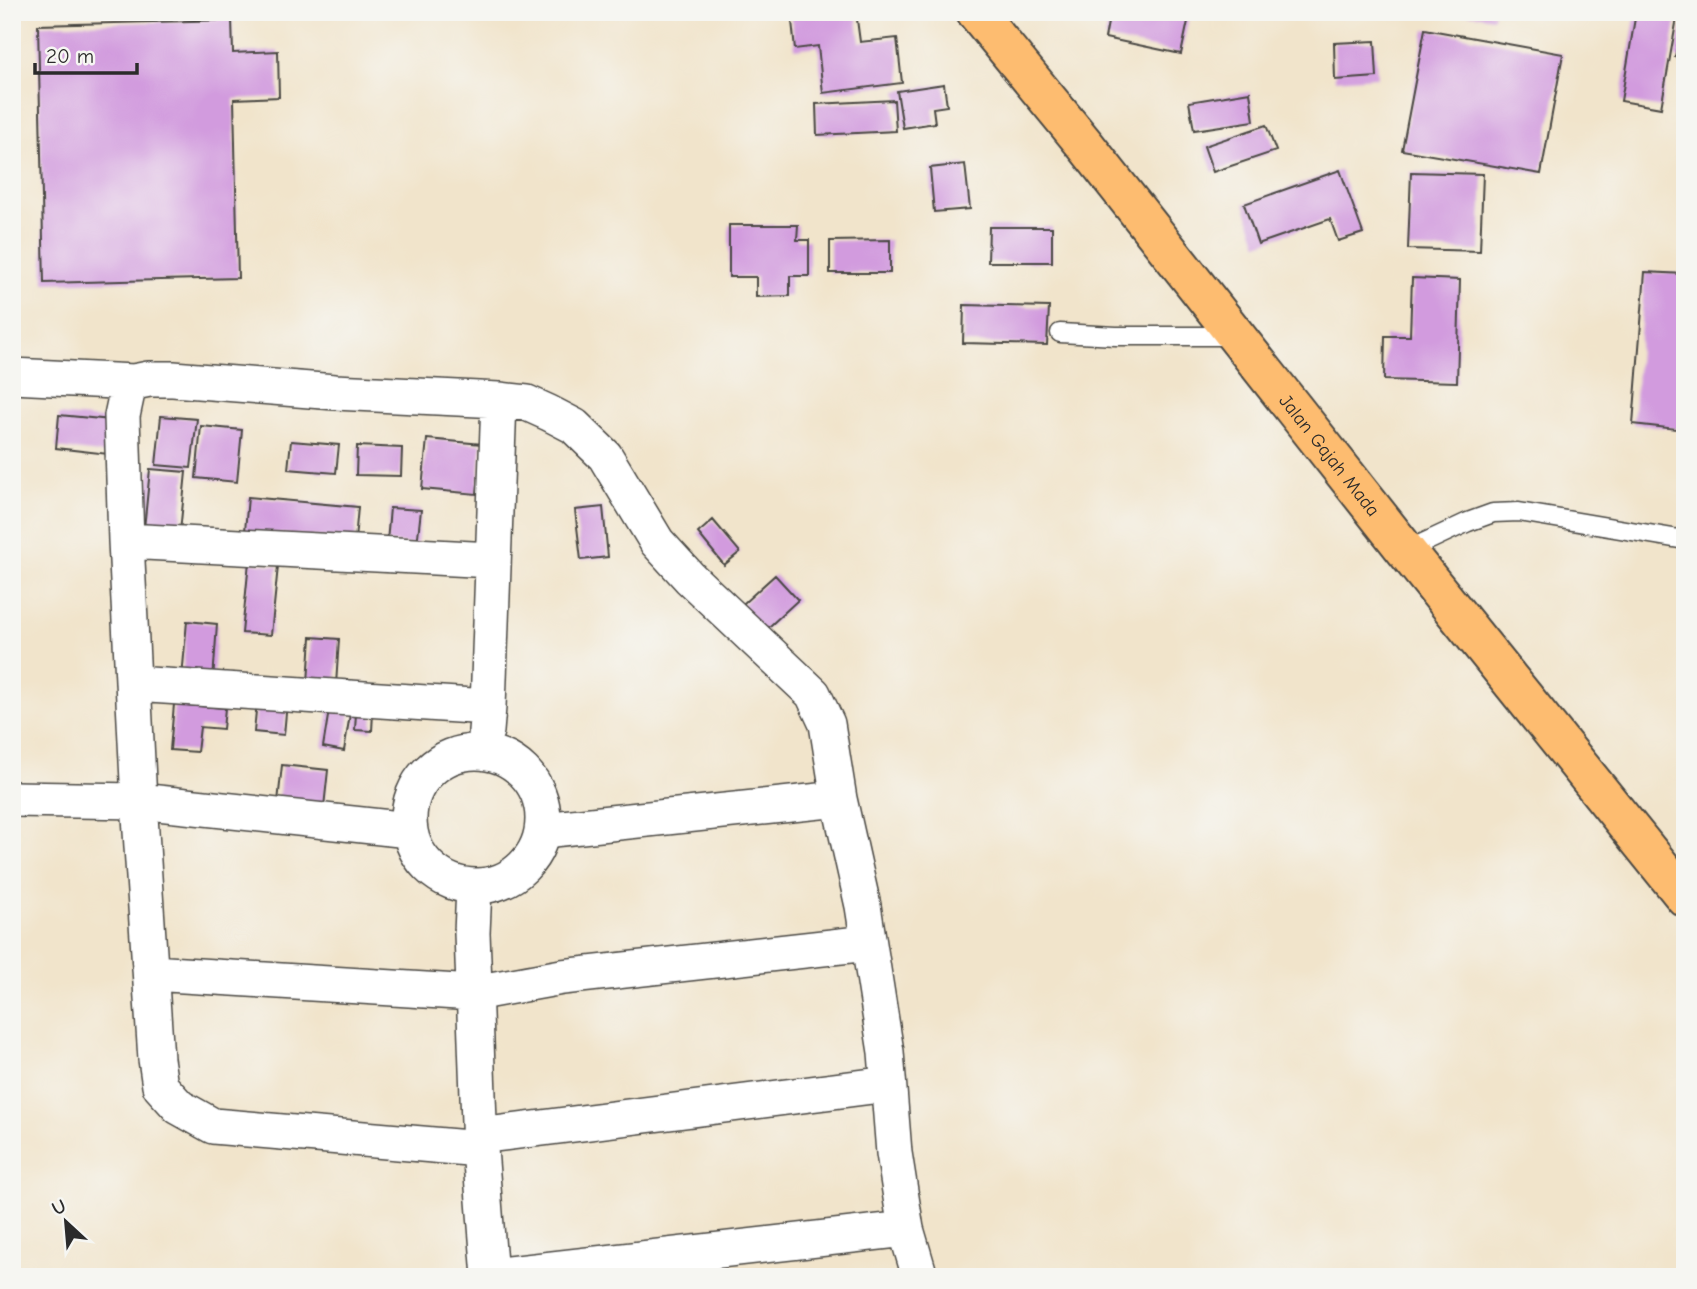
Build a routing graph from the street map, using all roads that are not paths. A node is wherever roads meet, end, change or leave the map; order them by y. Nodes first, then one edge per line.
1 (976, 12) edge
2 (1060, 333) dead end
3 (1235, 336) junction
4 (12, 376) edge
5 (134, 382) junction
6 (499, 400) junction
7 (1685, 540) edge
8 (126, 541) junction
9 (1406, 551) junction
10 (492, 560) junction
11 (134, 684) junction
12 (488, 707) junction
13 (484, 752) junction
14 (12, 799) edge
15 (839, 799) junction
16 (139, 801) junction
17 (543, 830) junction
18 (409, 831) junction
19 (474, 887) junction
20 (1685, 897) edge
21 (868, 943) junction
22 (151, 973) junction
23 (474, 993) junction
24 (888, 1084) junction
25 (480, 1143) junction
26 (906, 1228) junction
27 (490, 1276) edge
28 (919, 1277) edge

1 - 3 main road, Jalan Gajah Mada
2 - 3 lane
3 - 9 main road, Jalan Gajah Mada
4 - 5 street
5 - 6 street
5 - 8 street
6 - 10 street
6 - 15 street
7 - 9 lane
8 - 10 street
8 - 11 street
9 - 20 main road, Jalan Gajah Mada
10 - 12 street
11 - 12 street
11 - 16 street
12 - 13 street
13 - 17 street
13 - 18 street
14 - 16 street
15 - 17 street
15 - 21 street
16 - 18 street
16 - 22 street
17 - 19 street
18 - 19 street
19 - 23 street
21 - 23 street
21 - 24 street
22 - 23 street
22 - 25 street
23 - 25 street
24 - 25 street
24 - 26 street
25 - 27 street
26 - 27 street
26 - 28 street

